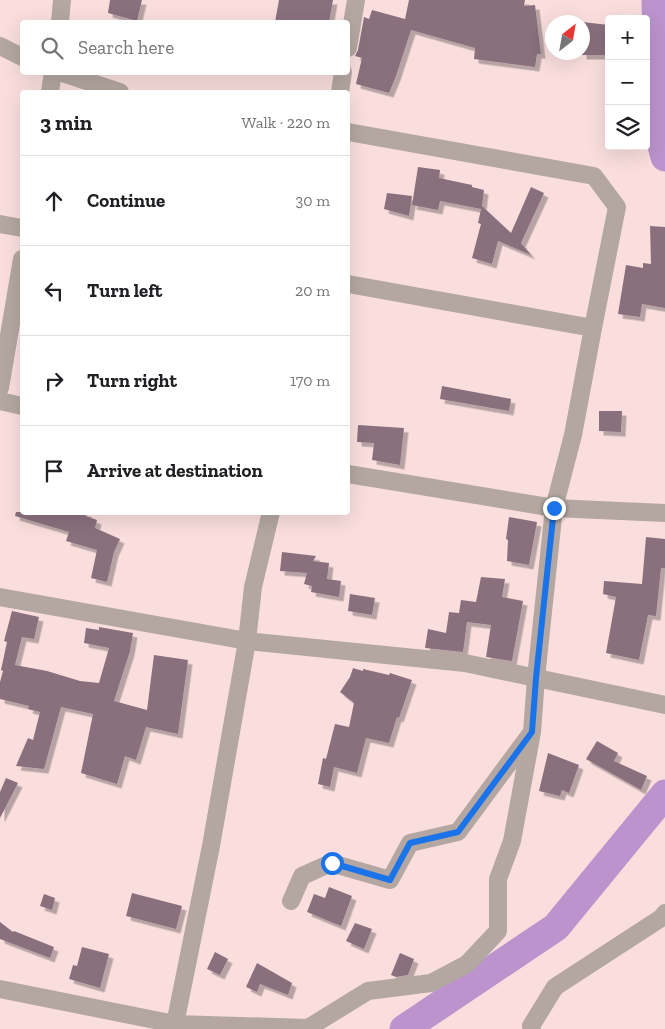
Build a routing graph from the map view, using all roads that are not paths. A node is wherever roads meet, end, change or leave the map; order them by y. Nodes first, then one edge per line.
1 (62, 0) edge
2 (356, 0) edge
3 (60, 20) edge
4 (350, 36) edge
5 (0, 46) edge
6 (20, 55) edge
7 (53, 75) edge
8 (68, 75) edge
9 (343, 75) edge
10 (50, 90) edge
11 (114, 90) edge
12 (340, 90) edge
13 (350, 132) edge
14 (0, 224) edge
15 (20, 228) edge
16 (20, 271) edge
17 (350, 284) edge
18 (593, 328) junction
19 (0, 388) edge
20 (0, 400) edge
21 (20, 405) edge
22 (350, 474) edge
23 (554, 508) junction
24 (665, 513) edge
25 (270, 515) edge
26 (0, 597) edge
27 (247, 641) junction
28 (536, 678) junction
29 (665, 705) edge
30 (532, 732) junction
31 (291, 901) dead end
32 (665, 913) edge
33 (0, 989) edge
34 (175, 1026) edge
35 (532, 1029) edge

1 - 3 street
2 - 4 street
5 - 6 street
7 - 10 street
8 - 11 street
9 - 12 street
13 - 18 street
14 - 15 street
16 - 19 street
17 - 18 street
18 - 23 street
20 - 21 street
22 - 23 street
23 - 24 street
23 - 28 street
25 - 27 street
26 - 27 street
27 - 28 street
27 - 34 street
28 - 29 street
28 - 30 street
30 - 31 street
30 - 34 street
32 - 35 street
33 - 34 street

